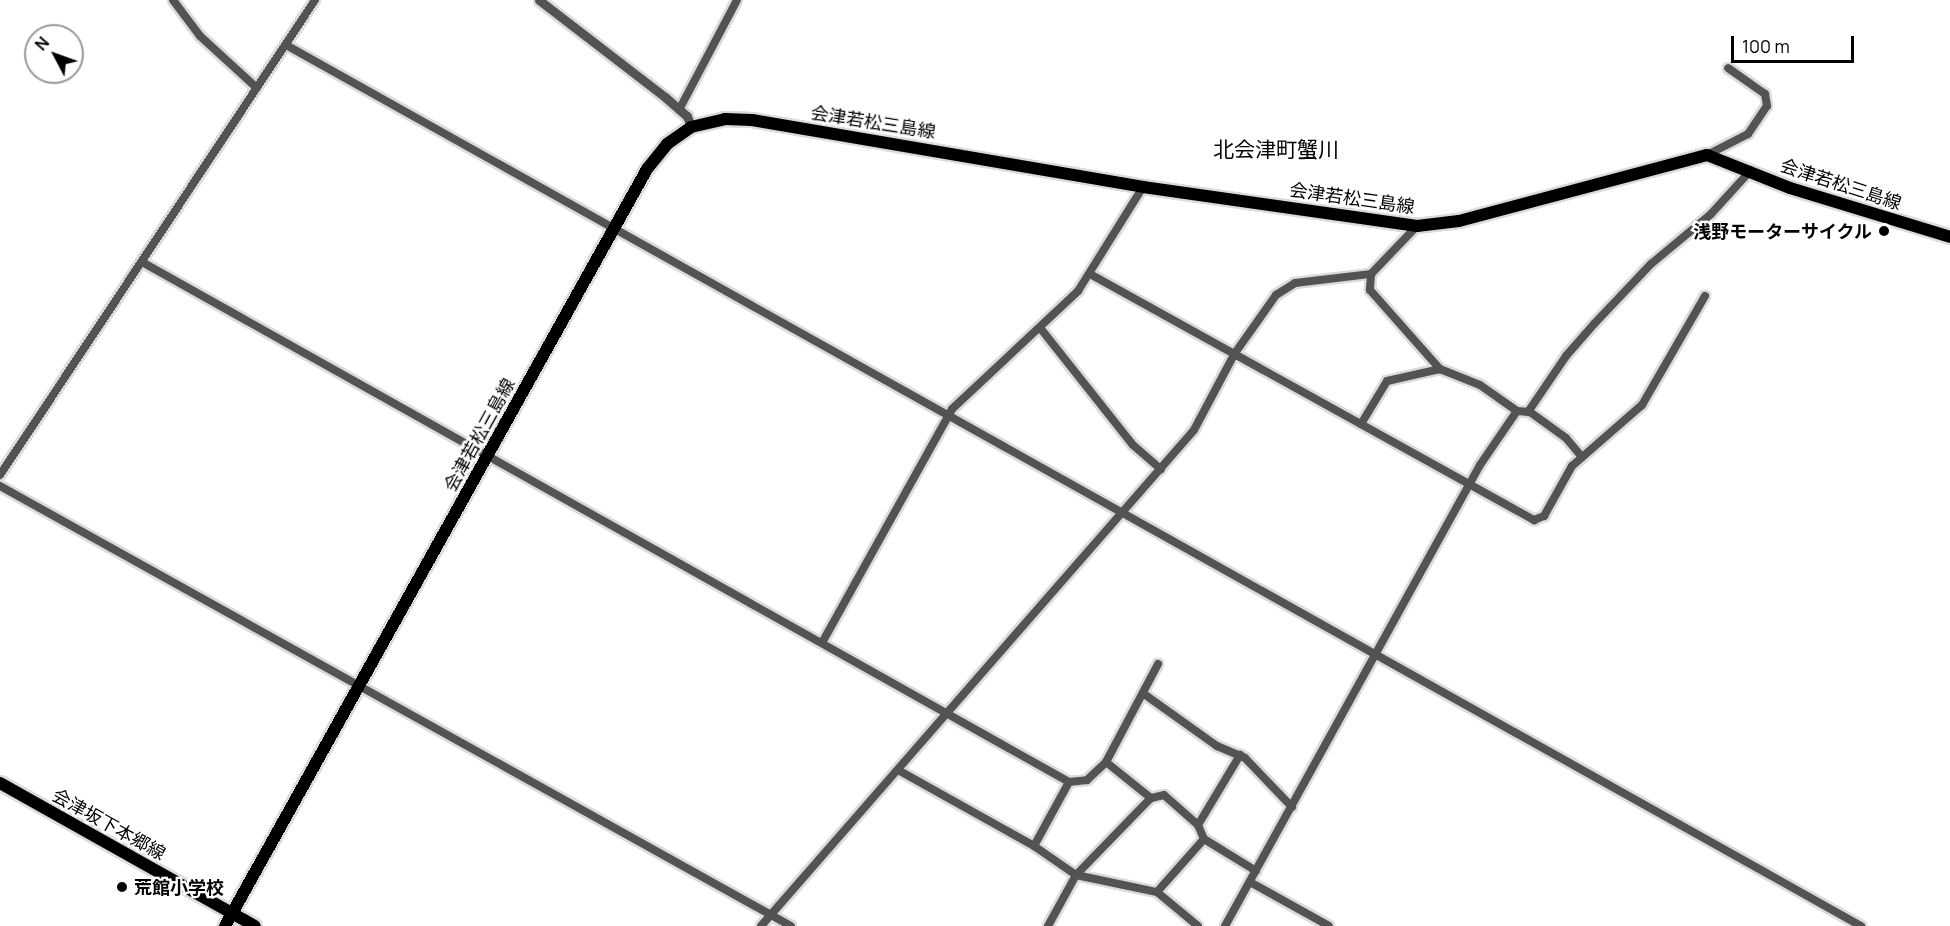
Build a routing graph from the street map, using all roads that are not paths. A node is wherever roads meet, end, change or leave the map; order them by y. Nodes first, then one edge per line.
1 (173, 0) edge
2 (315, 0) edge
3 (538, 0) edge
4 (737, 0) edge
5 (286, 45) junction
6 (1728, 68) dead end
7 (257, 88) junction
8 (679, 110) junction
9 (691, 127) junction
10 (1707, 155) junction
11 (1751, 170) junction
12 (1143, 187) junction
13 (1417, 226) junction
14 (615, 227) junction
15 (1950, 237) edge
16 (142, 262) junction
17 (1090, 274) junction
18 (1371, 274) junction
19 (1705, 296) dead end
20 (1041, 329) junction
21 (1235, 353) junction
22 (1440, 369) junction
23 (1517, 411) junction
24 (1528, 412) junction
25 (948, 415) junction
26 (1361, 424) junction
27 (489, 454) junction
28 (1582, 457) junction
29 (1161, 469) junction
30 (0, 475) edge
31 (1470, 484) junction
32 (0, 486) edge
33 (1123, 512) junction
34 (823, 640) junction
35 (1377, 654) junction
36 (1158, 664) dead end
37 (360, 687) junction
38 (1144, 694) junction
39 (948, 713) junction
40 (1240, 755) junction
41 (1106, 762) junction
42 (898, 770) junction
43 (1069, 782) junction
44 (2, 787) edge
45 (1151, 798) junction
46 (1292, 807) junction
47 (1198, 825) junction
48 (1204, 839) junction
49 (1034, 846) junction
50 (1256, 871) junction
51 (1076, 875) junction
52 (1250, 882) junction
53 (1156, 892) junction
54 (232, 914) junction
55 (771, 915) junction
56 (225, 926) edge
57 (255, 926) edge
58 (761, 926) edge
59 (791, 926) edge
60 (1048, 926) edge
61 (1198, 926) edge
62 (1225, 926) edge
63 (1329, 926) edge
64 (1861, 926) edge

1 - 7 street
2 - 5 street
3 - 8 street
4 - 8 street
5 - 7 street
5 - 14 street
6 - 10 street
7 - 16 street
8 - 9 street
9 - 12 main road, 会津若松三島線
9 - 14 main road, 会津若松三島線
10 - 11 main road, 会津若松三島線
10 - 13 main road, 会津若松三島線
11 - 15 main road, 会津若松三島線
11 - 24 street
12 - 13 main road, 会津若松三島線
12 - 17 street
13 - 18 street
14 - 25 street
14 - 27 main road, 会津若松三島線
16 - 27 street
16 - 30 street
17 - 20 street
17 - 21 street
18 - 21 street
18 - 22 street
19 - 28 street
20 - 25 street
20 - 29 street
21 - 26 street
21 - 29 street
22 - 23 street
22 - 26 street
23 - 24 street
23 - 31 street
24 - 28 street
25 - 33 street
25 - 34 street
26 - 31 street
27 - 34 street
27 - 37 main road, 会津若松三島線
28 - 31 street
29 - 33 street
31 - 35 street
32 - 37 street
33 - 35 street
33 - 39 street
34 - 39 street
35 - 46 street
35 - 64 street
36 - 38 street
37 - 54 main road, 会津若松三島線
37 - 55 street
38 - 40 street
38 - 41 street
39 - 42 street
39 - 43 street
40 - 46 street
40 - 47 street
41 - 43 street
41 - 45 street
42 - 49 street
42 - 55 street
43 - 49 street
44 - 54 main road, 会津坂下本郷線
45 - 47 street
45 - 51 street
46 - 50 street
47 - 48 street
48 - 50 street
48 - 53 street
49 - 51 street
50 - 52 street
51 - 53 street
51 - 60 street
52 - 62 street
52 - 63 street
53 - 61 street
54 - 56 main road, 会津若松三島線
54 - 57 main road, 会津坂下本郷線
55 - 58 street
55 - 59 street

